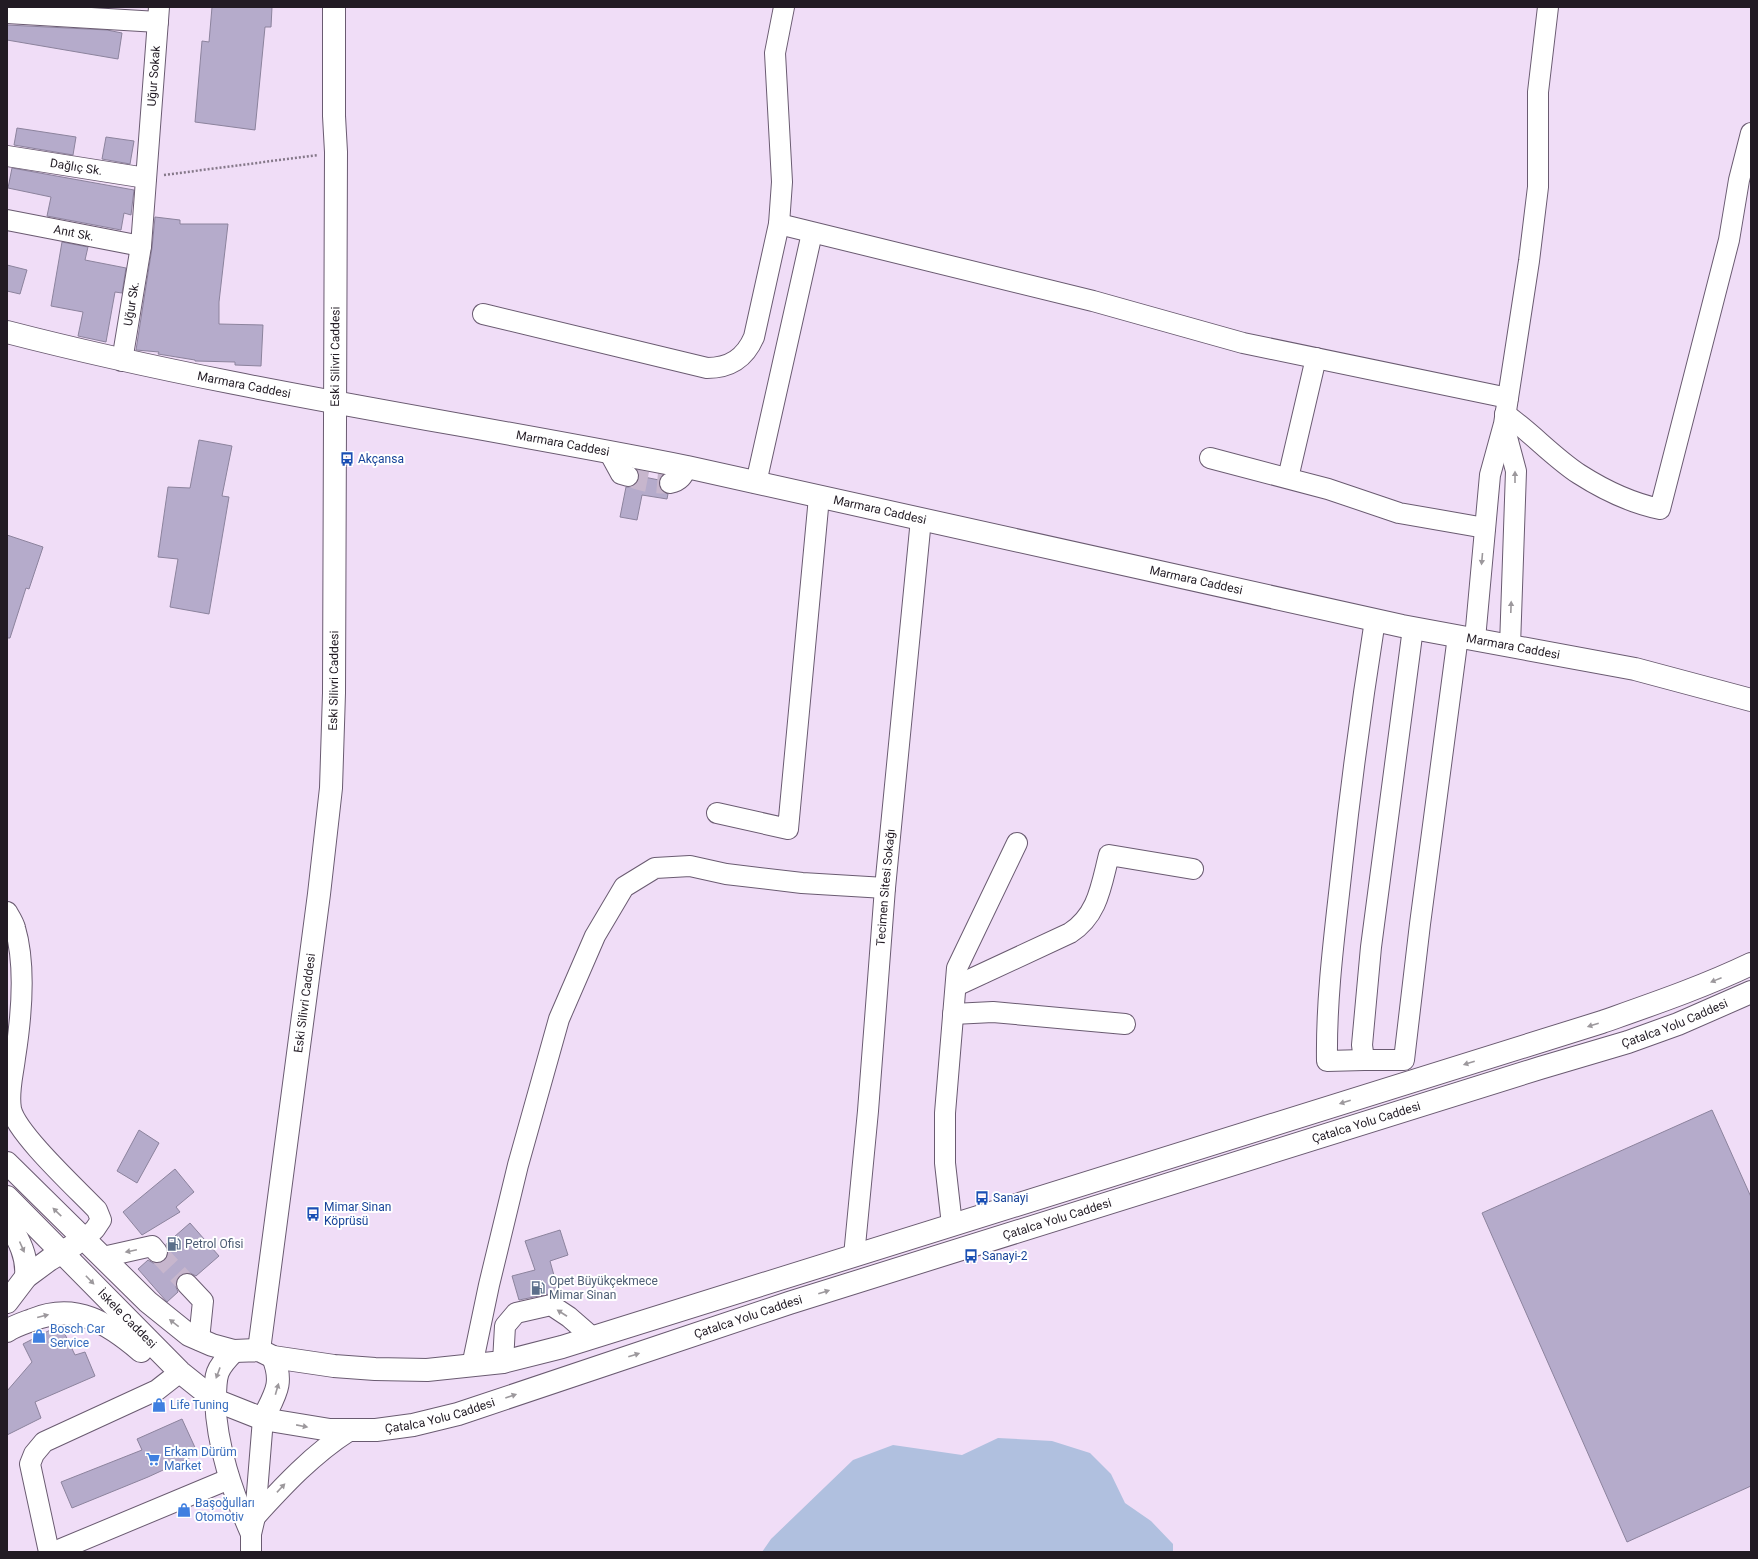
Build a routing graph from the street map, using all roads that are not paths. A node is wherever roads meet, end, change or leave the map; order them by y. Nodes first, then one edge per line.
1 (334, 7) edge
2 (784, 7) edge
3 (1548, 7) edge
4 (7, 13) edge
5 (158, 14) edge
6 (1751, 133) edge
7 (7, 156) edge
8 (146, 178) junction
9 (7, 220) edge
10 (779, 224) junction
11 (812, 233) junction
12 (141, 246) junction
13 (483, 314) dead end
14 (7, 332) edge
15 (1316, 358) junction
16 (122, 360) junction
17 (335, 403) junction
18 (1506, 412) junction
19 (609, 452) junction
20 (1210, 458) dead end
21 (687, 467) junction
22 (628, 476) tunnel mouth
23 (1288, 478) junction
24 (670, 483) tunnel mouth
25 (756, 483) junction
26 (819, 496) junction
27 (921, 519) junction
28 (1485, 528) junction
29 (1375, 620) junction
30 (1414, 628) junction
31 (1466, 638) junction
32 (1510, 646) junction
33 (1751, 700) edge
34 (717, 813) dead end
35 (1016, 843) dead end
36 (1193, 869) dead end
37 (885, 888) junction
38 (7, 912) edge
39 (1751, 964) edge
40 (956, 986) junction
41 (1751, 992) edge
42 (953, 1014) junction
43 (1125, 1024) dead end
44 (1364, 1060) junction
45 (7, 1163) edge
46 (7, 1197) edge
47 (7, 1220) edge
48 (952, 1224) junction
49 (85, 1239) junction
50 (63, 1252) junction
51 (157, 1252) tunnel mouth
52 (854, 1256) junction
53 (103, 1257) junction
54 (26, 1277) junction
55 (187, 1284) tunnel mouth
56 (7, 1302) edge
57 (7, 1331) edge
58 (592, 1337) junction
59 (199, 1340) junction
60 (234, 1351) junction
61 (266, 1354) junction
62 (503, 1362) junction
63 (472, 1366) junction
64 (180, 1372) junction
65 (215, 1400) junction
66 (263, 1418) junction
67 (349, 1431) junction
68 (229, 1479) junction
69 (252, 1534) edge
70 (49, 1552) edge
71 (54, 1552) edge

1 - 17 main road, Eski Silivri Caddesi
2 - 10 street
3 - 18 street
4 - 5 street
5 - 8 street, Uğur Sokak
6 - 18 street
7 - 8 street, Dağlıç Sk.
8 - 12 street, Uğur Sk.
9 - 12 street, Anıt Sk.
10 - 11 street
10 - 13 street
11 - 15 street
11 - 25 street
12 - 16 street, Uğur Sk.
14 - 16 main road, Marmara Caddesi
15 - 18 street
15 - 23 street
16 - 17 main road, Marmara Caddesi
17 - 19 main road, Marmara Caddesi
17 - 61 main road, Eski Silivri Caddesi
18 - 28 street
32 -> 18 street
19 - 21 main road, Marmara Caddesi
19 - 22 street
20 - 23 street
21 - 24 street
21 - 25 main road, Marmara Caddesi
23 - 28 street
25 - 26 main road, Marmara Caddesi
26 - 27 main road, Marmara Caddesi
26 - 34 street
27 - 29 main road, Marmara Caddesi
27 - 37 street, Tecimen Sitesi Sokağı
28 -> 31 street
29 - 30 main road, Marmara Caddesi
29 - 44 street
30 - 31 main road, Marmara Caddesi
30 - 44 street
31 - 32 main road, Marmara Caddesi
31 - 44 street
32 - 33 main road, Marmara Caddesi
35 - 40 street
36 - 40 street
37 - 52 street, Tecimen Sitesi Sokağı
37 - 63 street
38 - 49 street
39 -> 48 main road, Çatalca Yolu Caddesi
40 - 42 street
67 -> 41 main road, Çatalca Yolu Caddesi
42 - 43 street
42 - 48 street
49 -> 45 main road
46 - 50 main road, İskele Caddesi
47 -> 54 main road
48 - 52 main road, Çatalca Yolu Caddesi
49 - 50 main road
49 - 53 main road
50 - 54 main road
50 -> 64 main road, İskele Caddesi
51 -> 53 street
52 - 58 main road, Çatalca Yolu Caddesi
59 -> 53 main road
54 - 56 main road
55 - 59 street
57 -> 64 main road
58 - 62 main road, Çatalca Yolu Caddesi
58 -> 62 street
59 - 60 main road
60 - 61 main road
60 -> 65 main road
61 - 63 main road, Çatalca Yolu Caddesi
66 -> 61 main road
62 - 63 main road, Çatalca Yolu Caddesi
64 - 65 main road, İskele Caddesi
64 - 70 street
65 - 66 main road, İskele Caddesi
65 - 68 street
66 -> 67 main road, Çatalca Yolu Caddesi
66 - 69 street
69 -> 67 street
68 - 69 street
68 - 71 street

